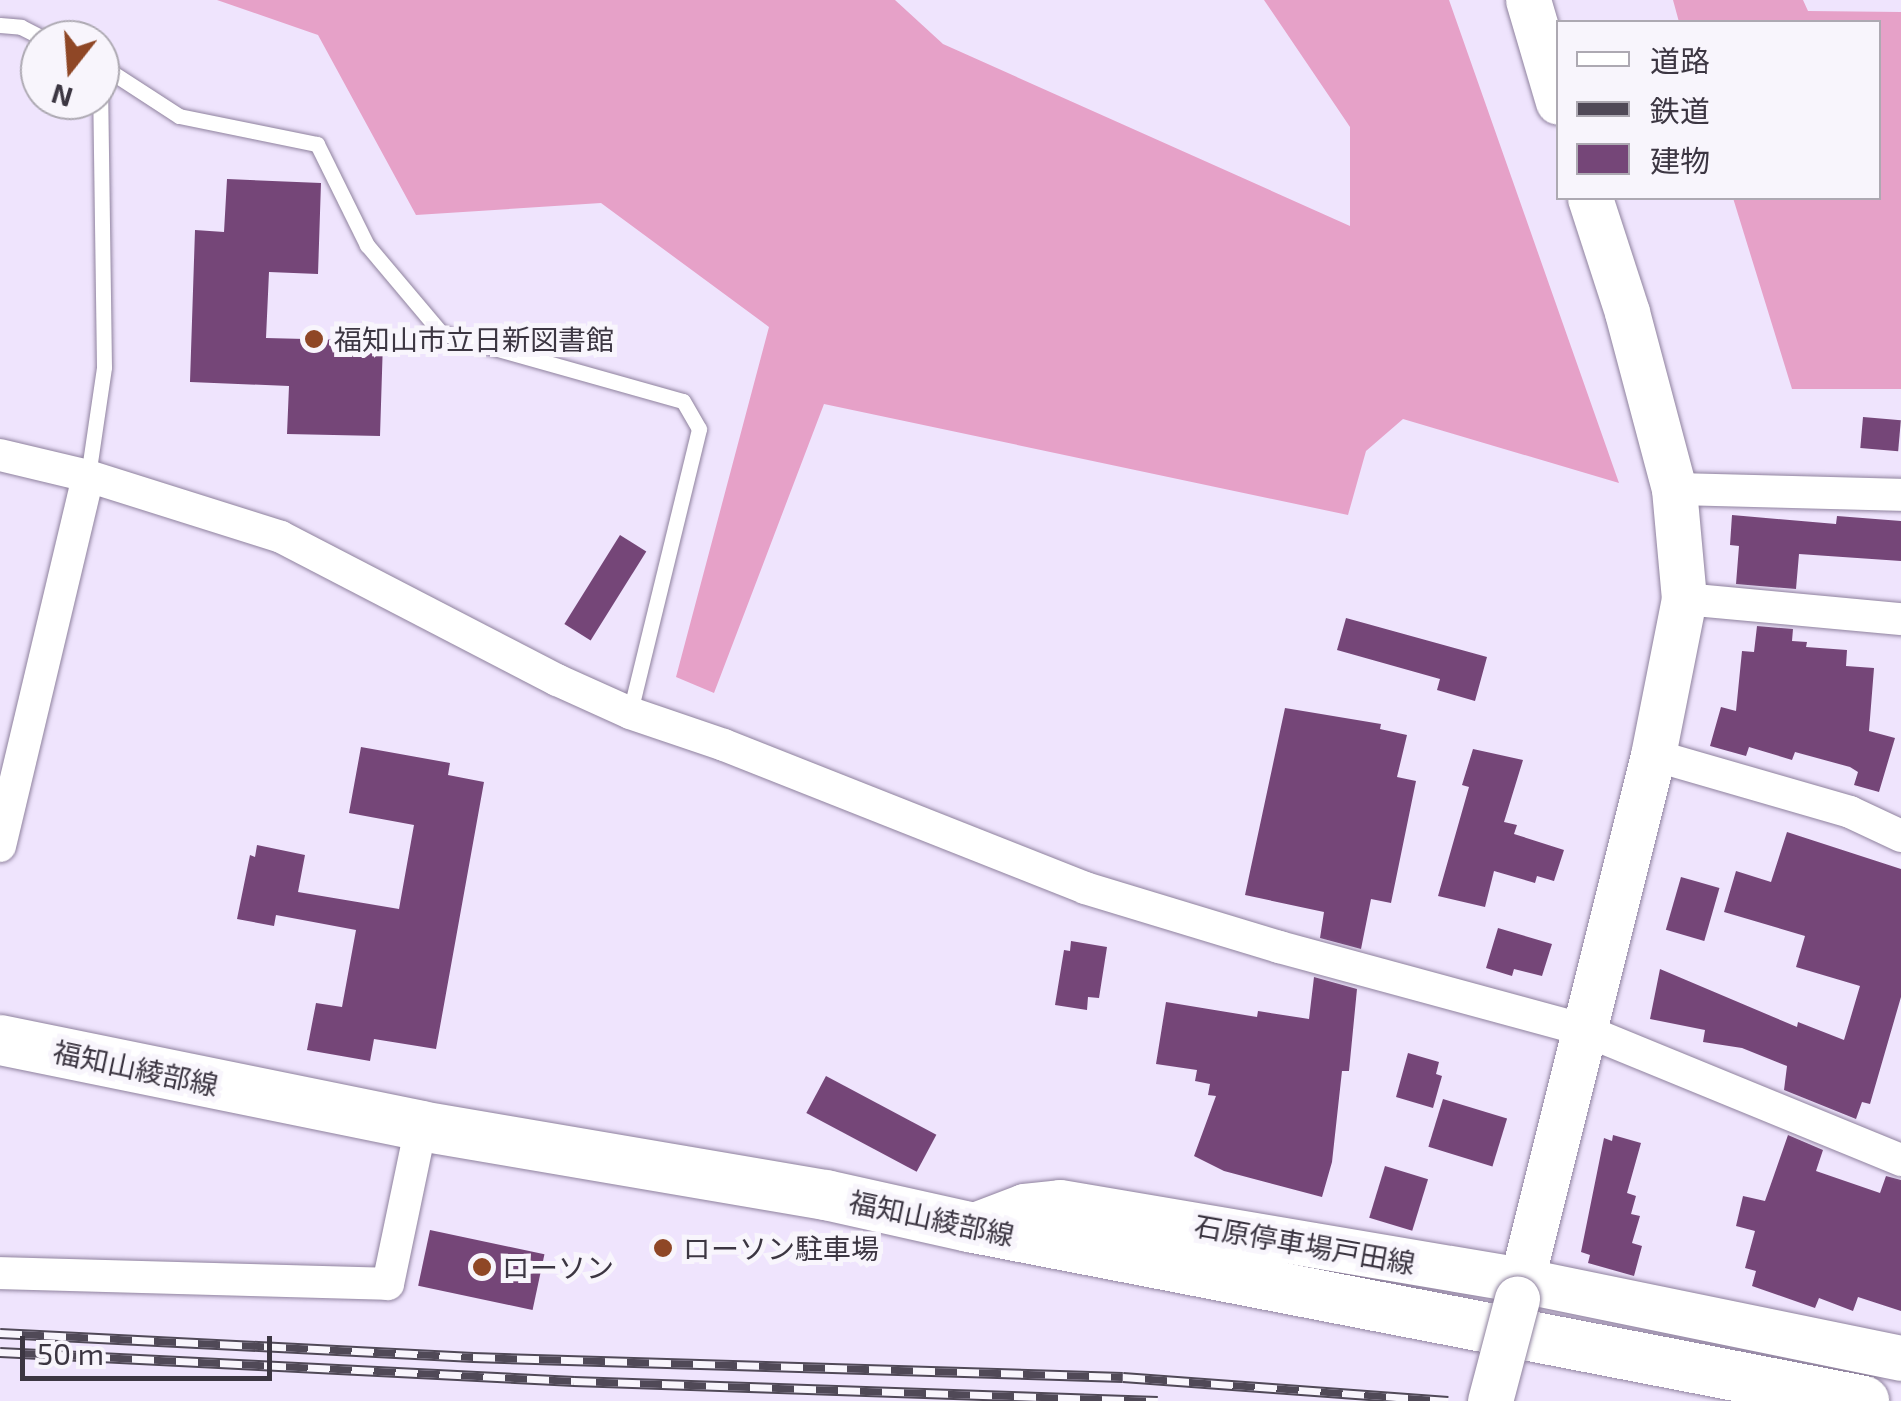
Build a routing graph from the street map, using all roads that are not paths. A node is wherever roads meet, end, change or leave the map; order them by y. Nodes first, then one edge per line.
1 (1528, 0) edge
2 (120, 78) edge
3 (1556, 95) edge
4 (102, 120) edge
5 (1591, 200) edge
6 (0, 456) edge
7 (88, 476) junction
8 (1674, 489) junction
9 (1901, 495) edge
10 (1684, 599) junction
11 (1901, 619) edge
12 (630, 713) junction
13 (1653, 755) junction
14 (9, 776) edge
15 (1901, 836) edge
16 (0, 846) edge
17 (1584, 1030) junction
18 (0, 1040) edge
19 (422, 1126) junction
20 (1901, 1160) edge
21 (969, 1227) junction
22 (0, 1273) edge
23 (1519, 1290) junction
24 (1901, 1358) edge
25 (1490, 1401) edge
26 (1864, 1401) edge

1 - 3 street
2 - 12 lane
4 - 7 lane
5 - 8 street
6 - 7 street
7 - 12 street
7 - 14 street
8 - 9 street
8 - 10 street
10 - 11 street
10 - 13 street
12 - 17 street
13 - 15 street
13 - 17 street
14 - 16 street
17 - 20 street
17 - 23 street
18 - 19 main road, 福知山綾部線
19 - 21 main road, 福知山綾部線
19 - 22 street
21 - 23 street, 石原停車場戸田線
21 - 26 main road, 福知山綾部線
23 - 24 street, 石原停車場戸田線
23 - 25 street, bridge

